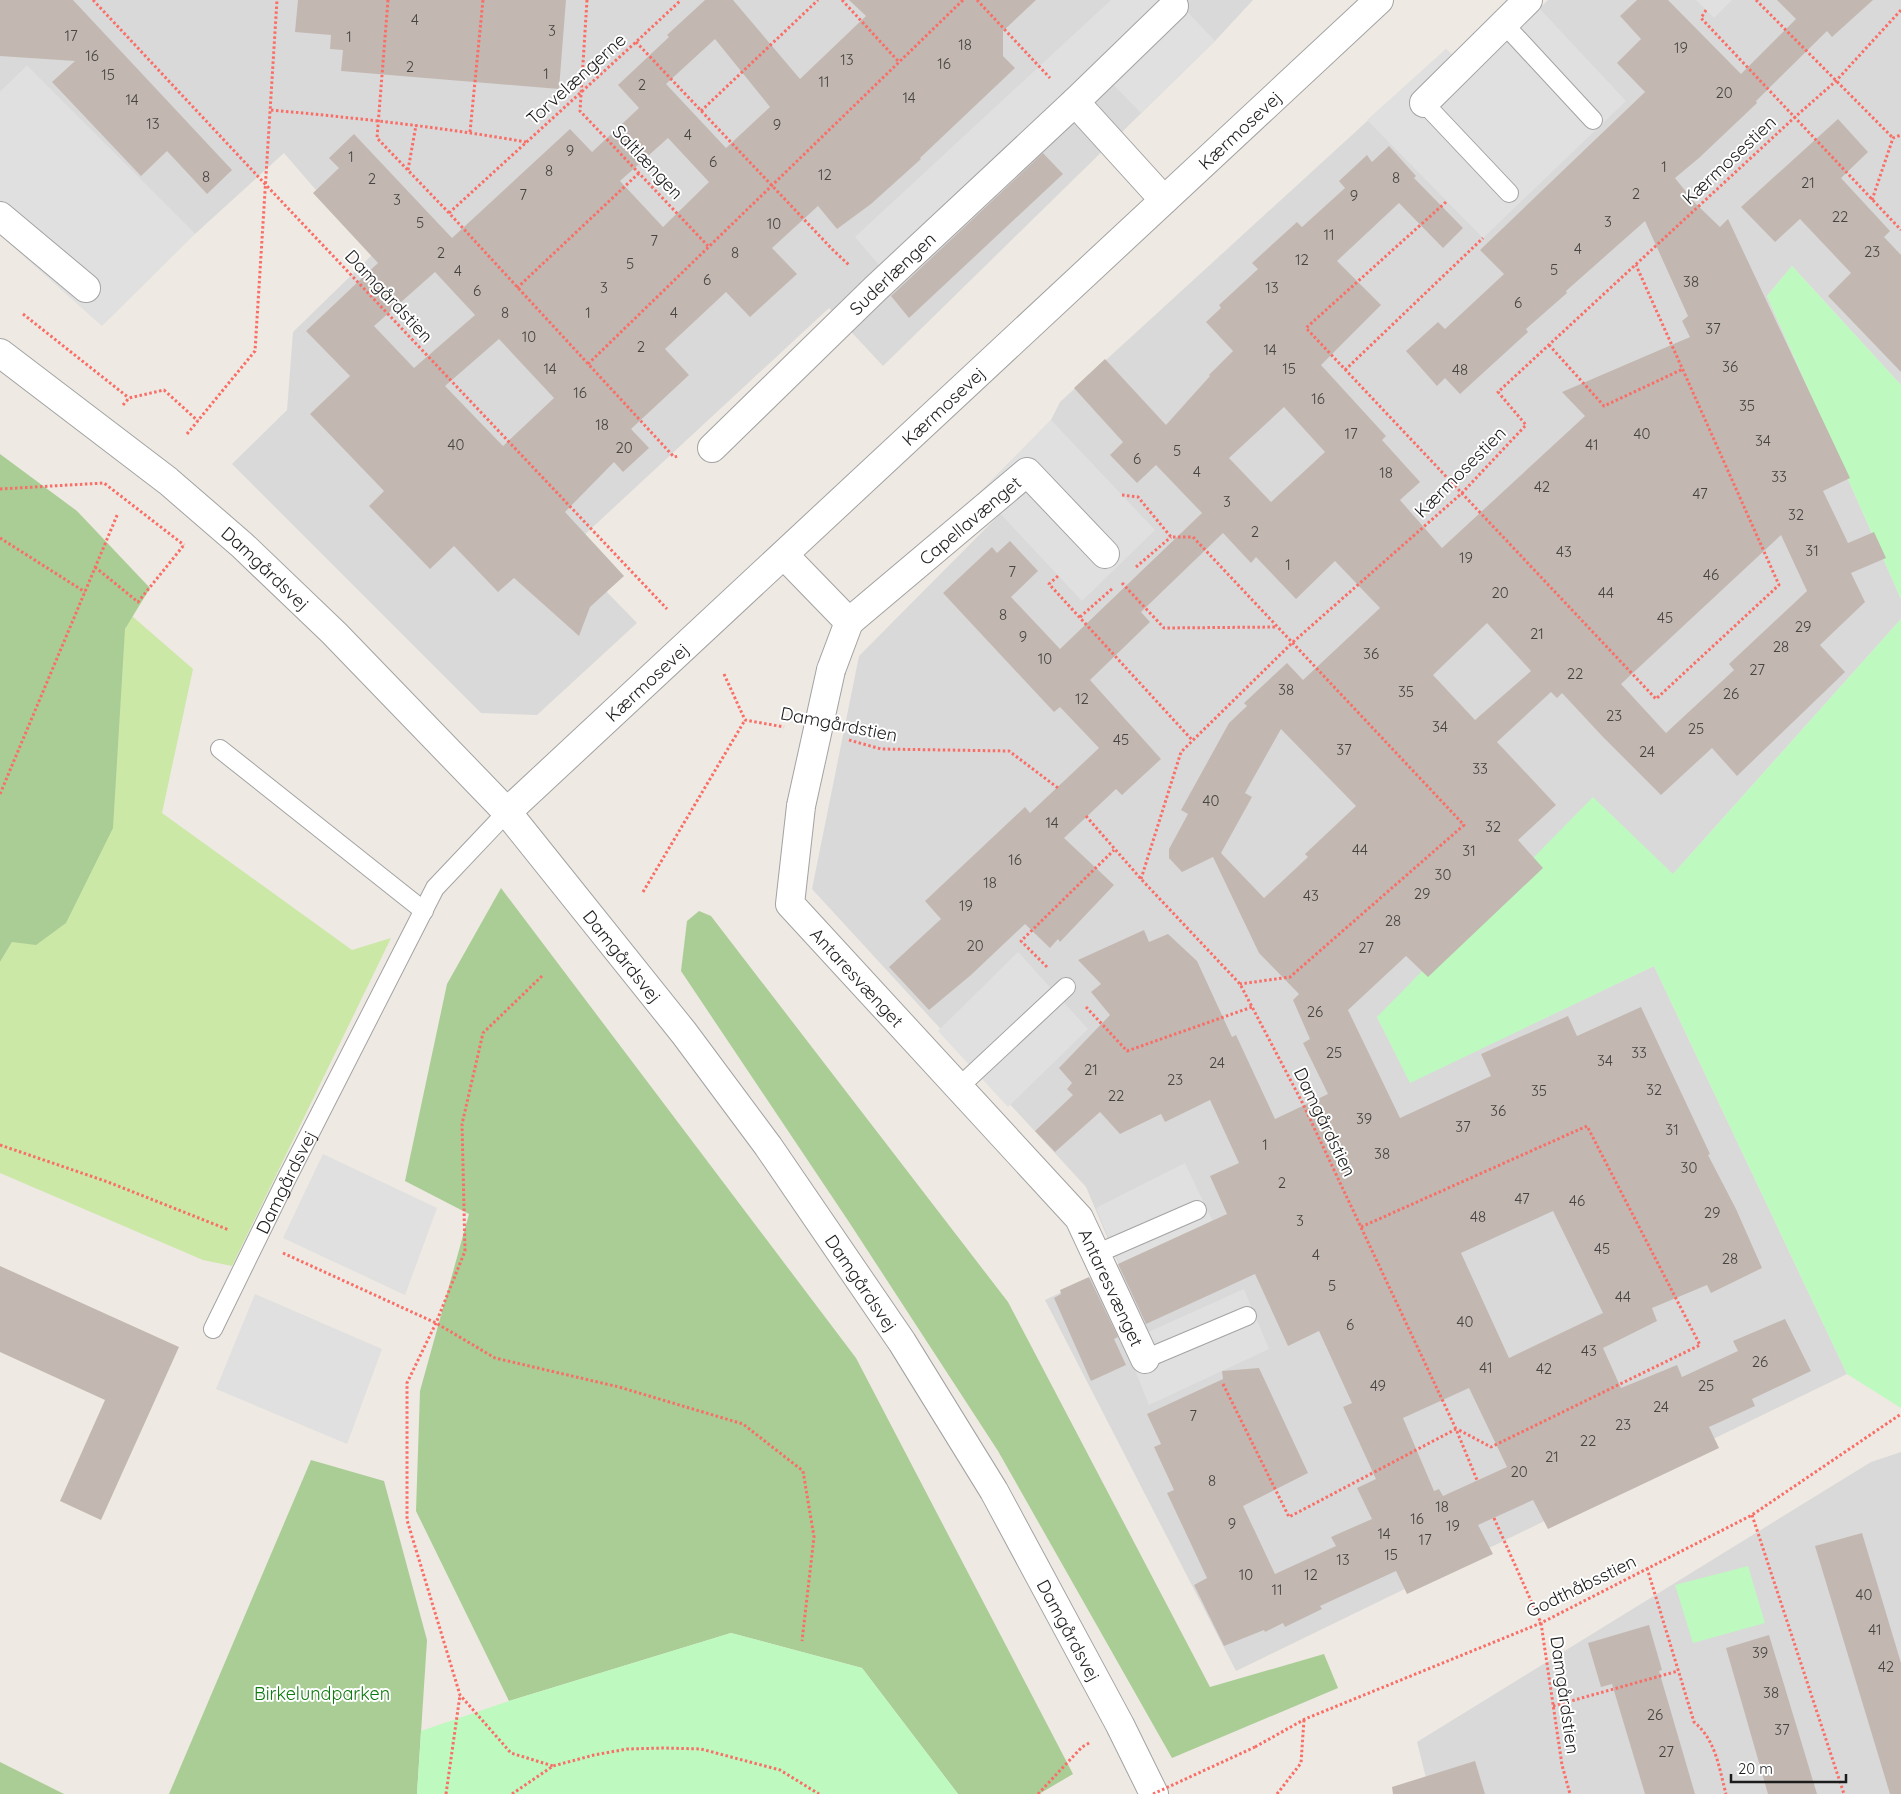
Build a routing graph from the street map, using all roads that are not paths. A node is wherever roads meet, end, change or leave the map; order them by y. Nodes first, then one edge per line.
1 (1379, 0) edge
2 (1528, 0) edge
3 (1174, 6) dead end
4 (1504, 24) junction
5 (1075, 102) junction
6 (1424, 103) joint
7 (1593, 120) dead end
8 (1509, 193) dead end
9 (1164, 200) junction
10 (0, 216) edge
11 (86, 288) dead end
12 (0, 353) edge
13 (712, 448) road end
14 (1105, 554) road end
15 (784, 555) junction
16 (850, 622) junction
17 (220, 749) dead end
18 (508, 812) junction
19 (424, 911) junction
20 (1066, 987) road end
21 (958, 1087) junction
22 (1197, 1210) dead end
23 (1096, 1254) junction
24 (1247, 1316) dead end
25 (213, 1329) dead end
26 (1145, 1359) joint
27 (1154, 1794) edge

1 - 9 street, Kærmosevej
2 - 4 street
3 - 5 street, Suderlængen
4 - 6 street
4 - 7 lane
5 - 9 street
5 - 13 street, Suderlængen
6 - 8 lane
9 - 15 street, Kærmosevej
10 - 11 street
12 - 18 street, Damgårdsvej
14 - 16 street, Capellavænget
15 - 16 street
15 - 18 street, Kærmosevej
16 - 21 street, Antaresvænget, bridge
17 - 19 lane
18 - 19 lane, Damgårdsvej
18 - 27 street, Damgårdsvej
19 - 25 lane, Damgårdsvej
20 - 21 lane
21 - 23 street, Antaresvænget
22 - 23 lane
23 - 26 street, Antaresvænget
24 - 26 lane

